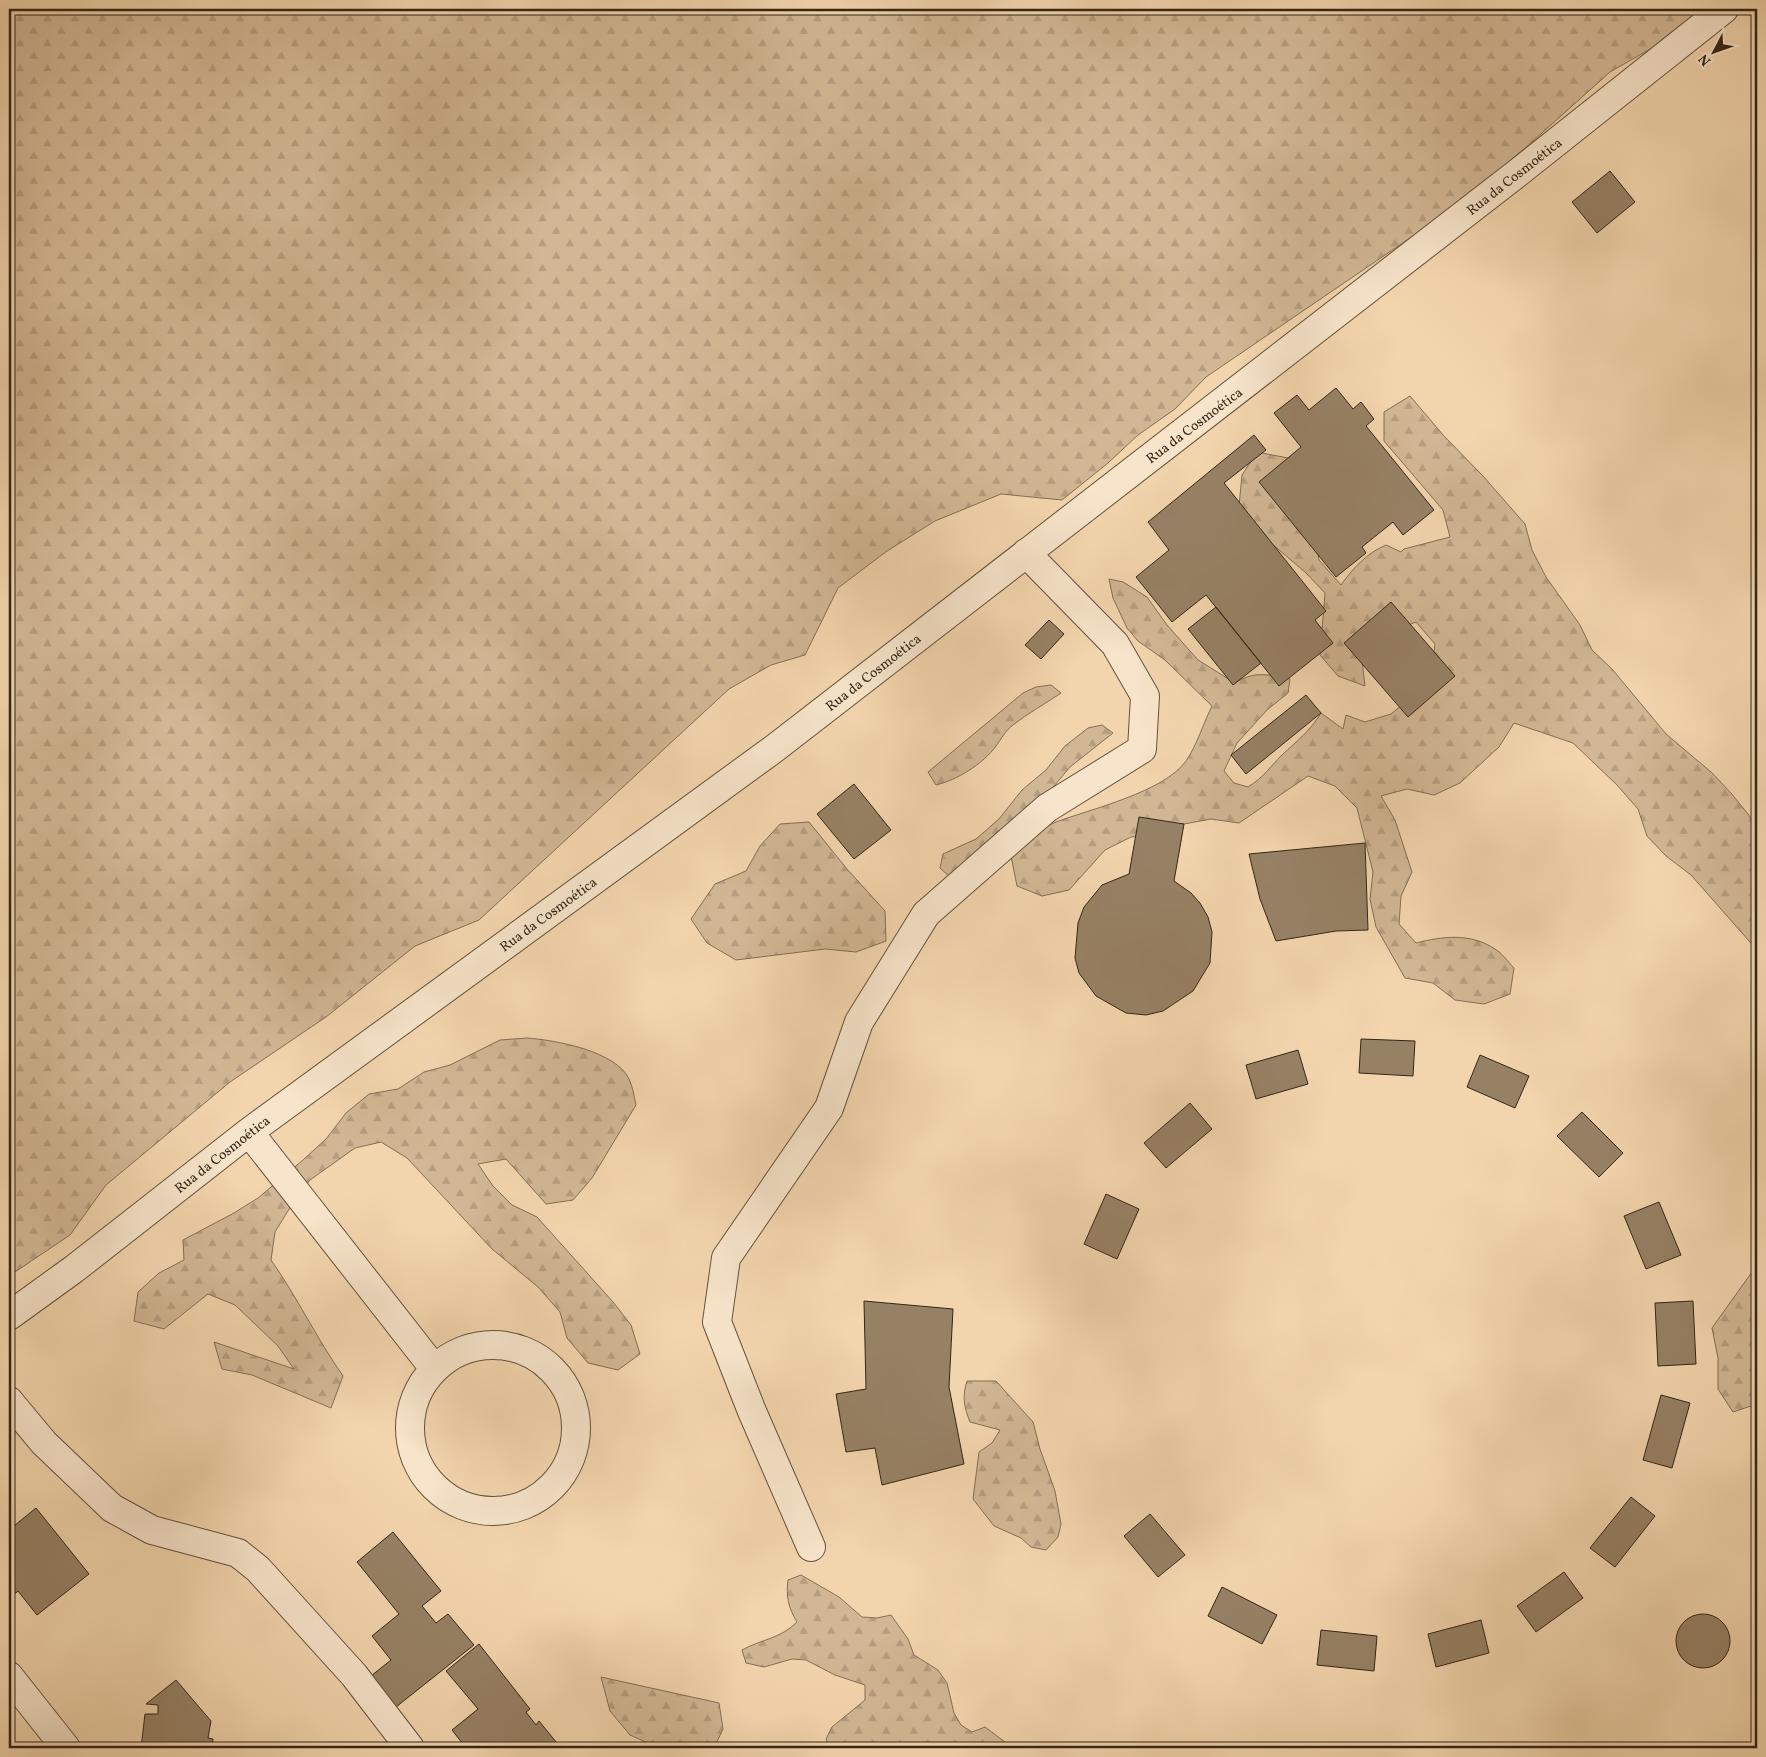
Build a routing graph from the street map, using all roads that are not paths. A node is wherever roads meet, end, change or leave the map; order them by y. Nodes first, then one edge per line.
1 (1724, 9) edge
2 (1026, 554) junction
3 (249, 1132) junction
4 (9, 1316) edge
5 (433, 1367) junction
6 (9, 1401) edge
7 (811, 1547) dead end
8 (9, 1676) edge
9 (66, 1748) edge
10 (410, 1748) edge

1 - 2 street, Rua da Cosmoética
2 - 3 street, Rua da Cosmoética
2 - 7 street
3 - 4 street, Rua da Cosmoética
3 - 5 street
5 - 5 street
6 - 10 street
8 - 9 street

